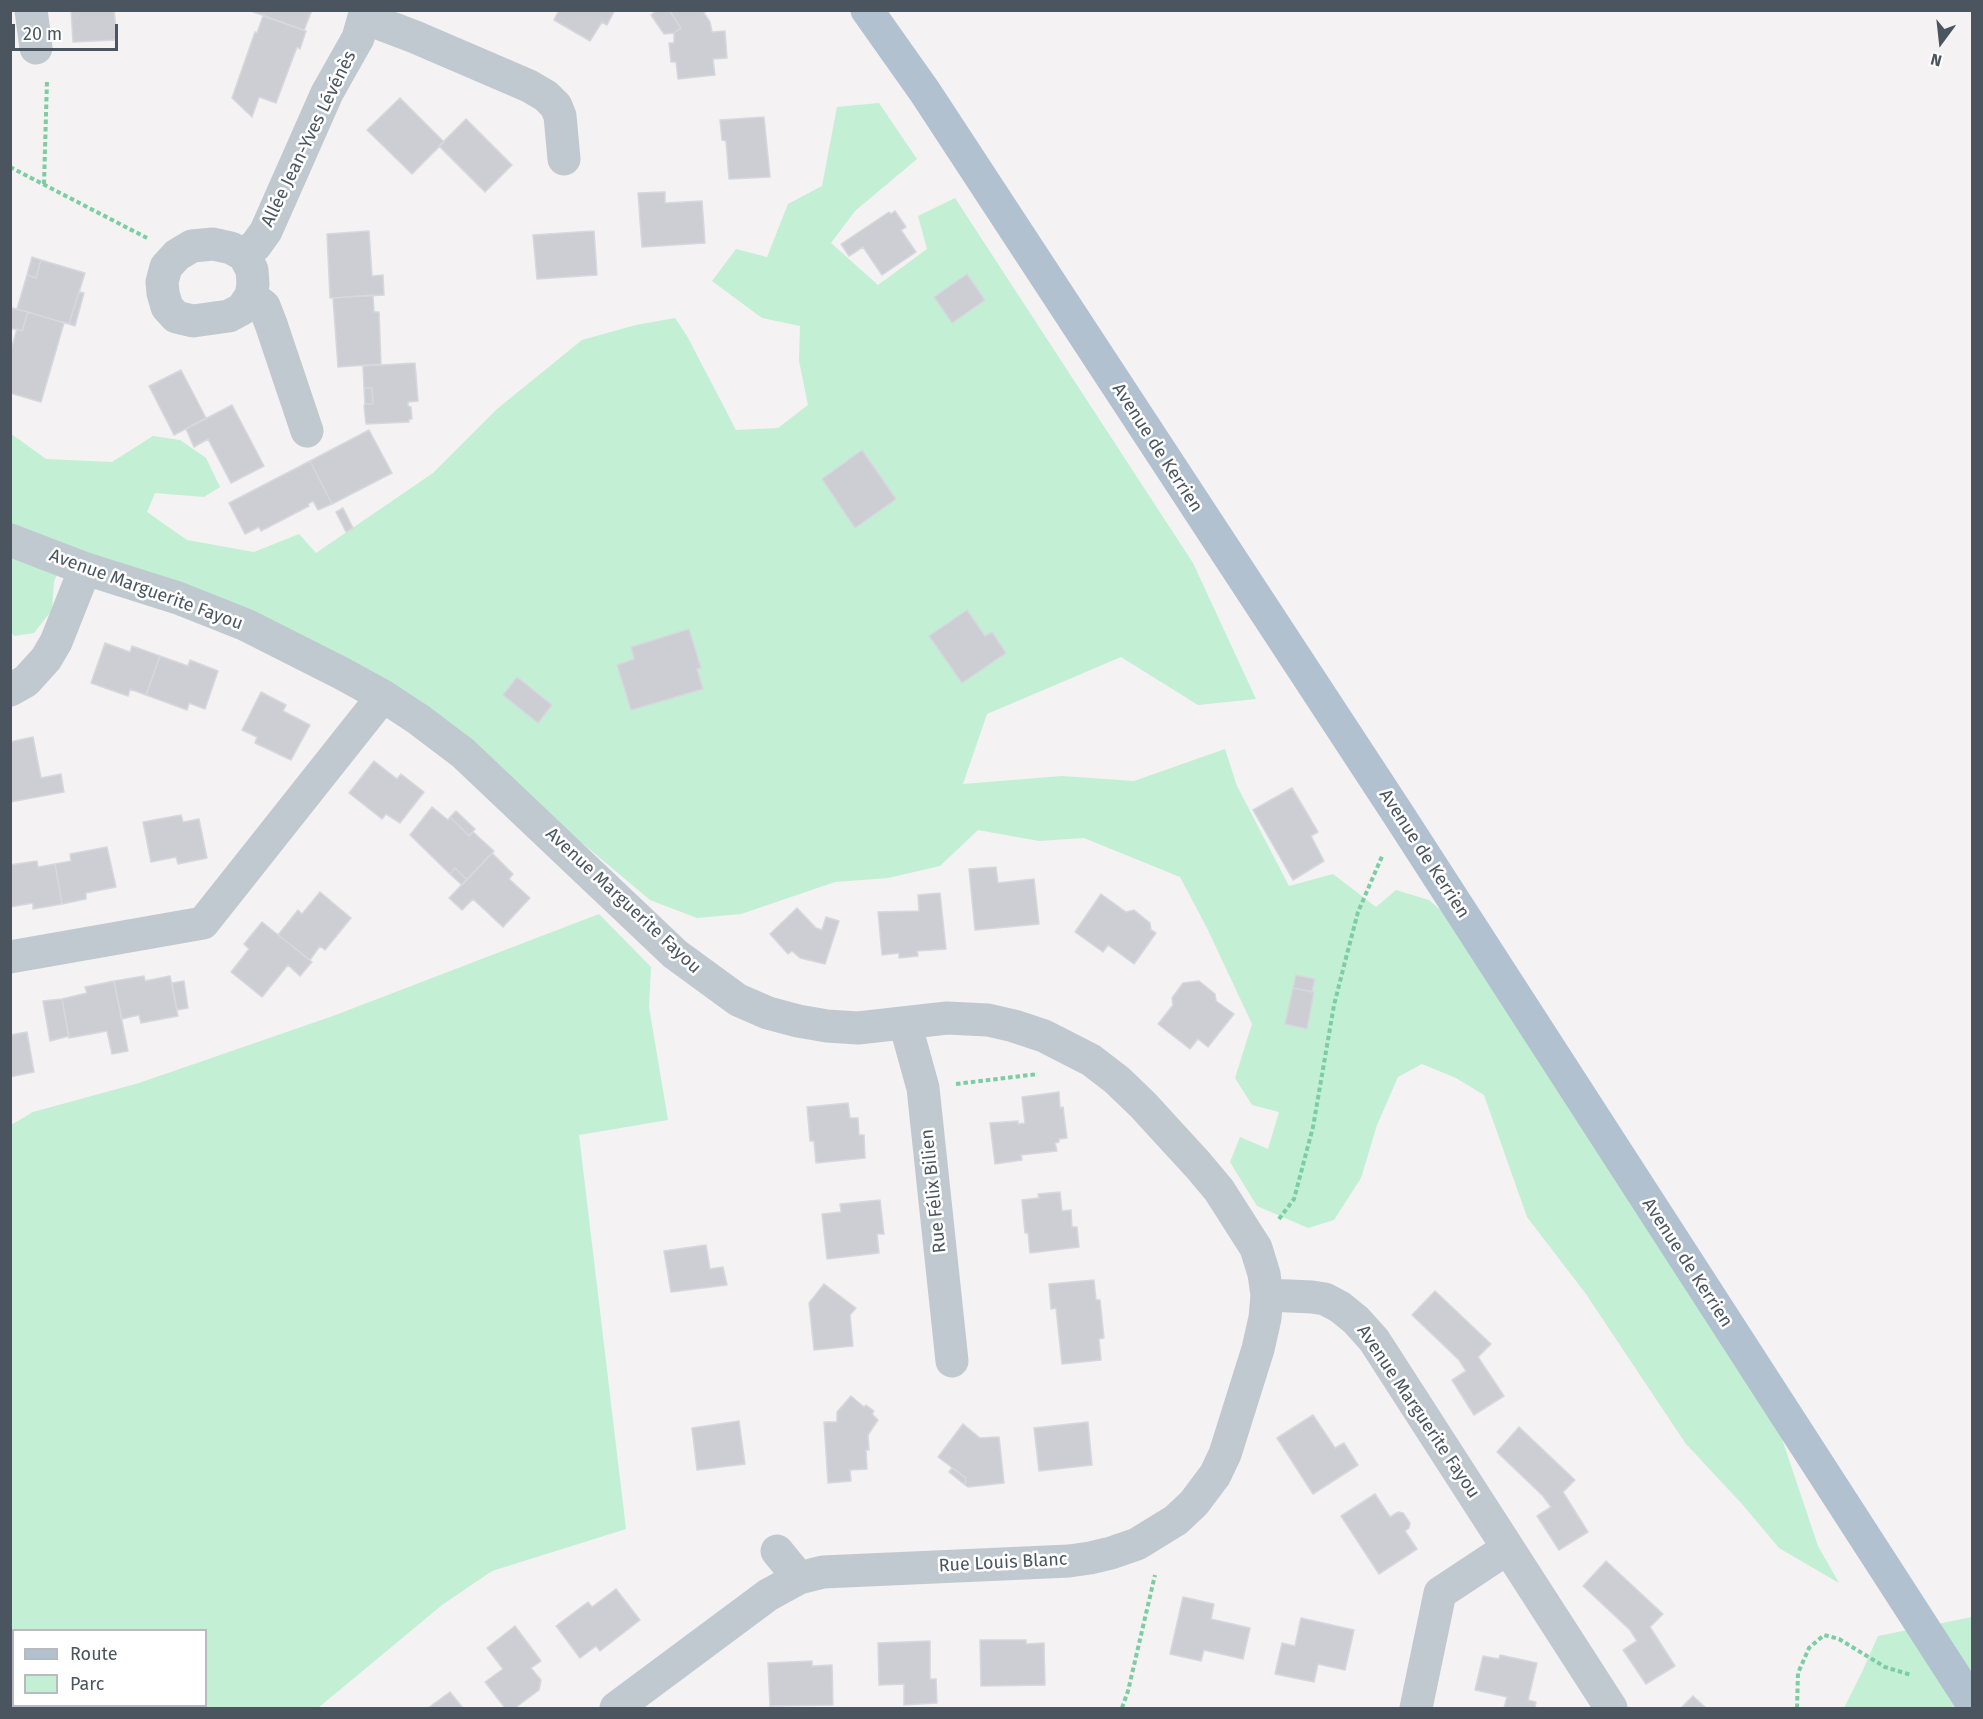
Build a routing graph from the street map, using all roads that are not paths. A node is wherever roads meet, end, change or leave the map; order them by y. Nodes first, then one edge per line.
1 (31, 10) edge
2 (867, 10) edge
3 (365, 14) edge
4 (36, 48) road end
5 (564, 159) dead end
6 (244, 255) junction
7 (251, 296) junction
8 (307, 430) dead end
9 (10, 540) edge
10 (83, 568) junction
11 (10, 690) edge
12 (383, 696) junction
13 (10, 957) edge
14 (904, 1023) junction
15 (1267, 1295) junction
16 (952, 1360) dead end
17 (1508, 1548) junction
18 (777, 1551) dead end
19 (799, 1578) junction
20 (1968, 1697) edge
21 (616, 1708) edge
22 (1416, 1708) edge
23 (1611, 1708) edge

1 - 4 street
2 - 20 main road, Avenue de Kerrien
3 - 5 street, Allée Jean-Yves Lévénès
3 - 6 street, Allée Jean-Yves Lévénès
6 - 7 street
6 - 7 street
7 - 8 street
9 - 10 street, Avenue Marguerite Fayou
10 - 11 street
10 - 12 street, Avenue Marguerite Fayou
12 - 13 street
12 - 14 street, Avenue Marguerite Fayou
14 - 15 street, Avenue Marguerite Fayou
14 - 16 street, Rue Félix Bilien
15 - 17 street, Avenue Marguerite Fayou
15 - 19 street, Rue Louis Blanc
17 - 22 street
17 - 23 street, Avenue Marguerite Fayou
18 - 19 street
19 - 21 street, Rue Louis Blanc

